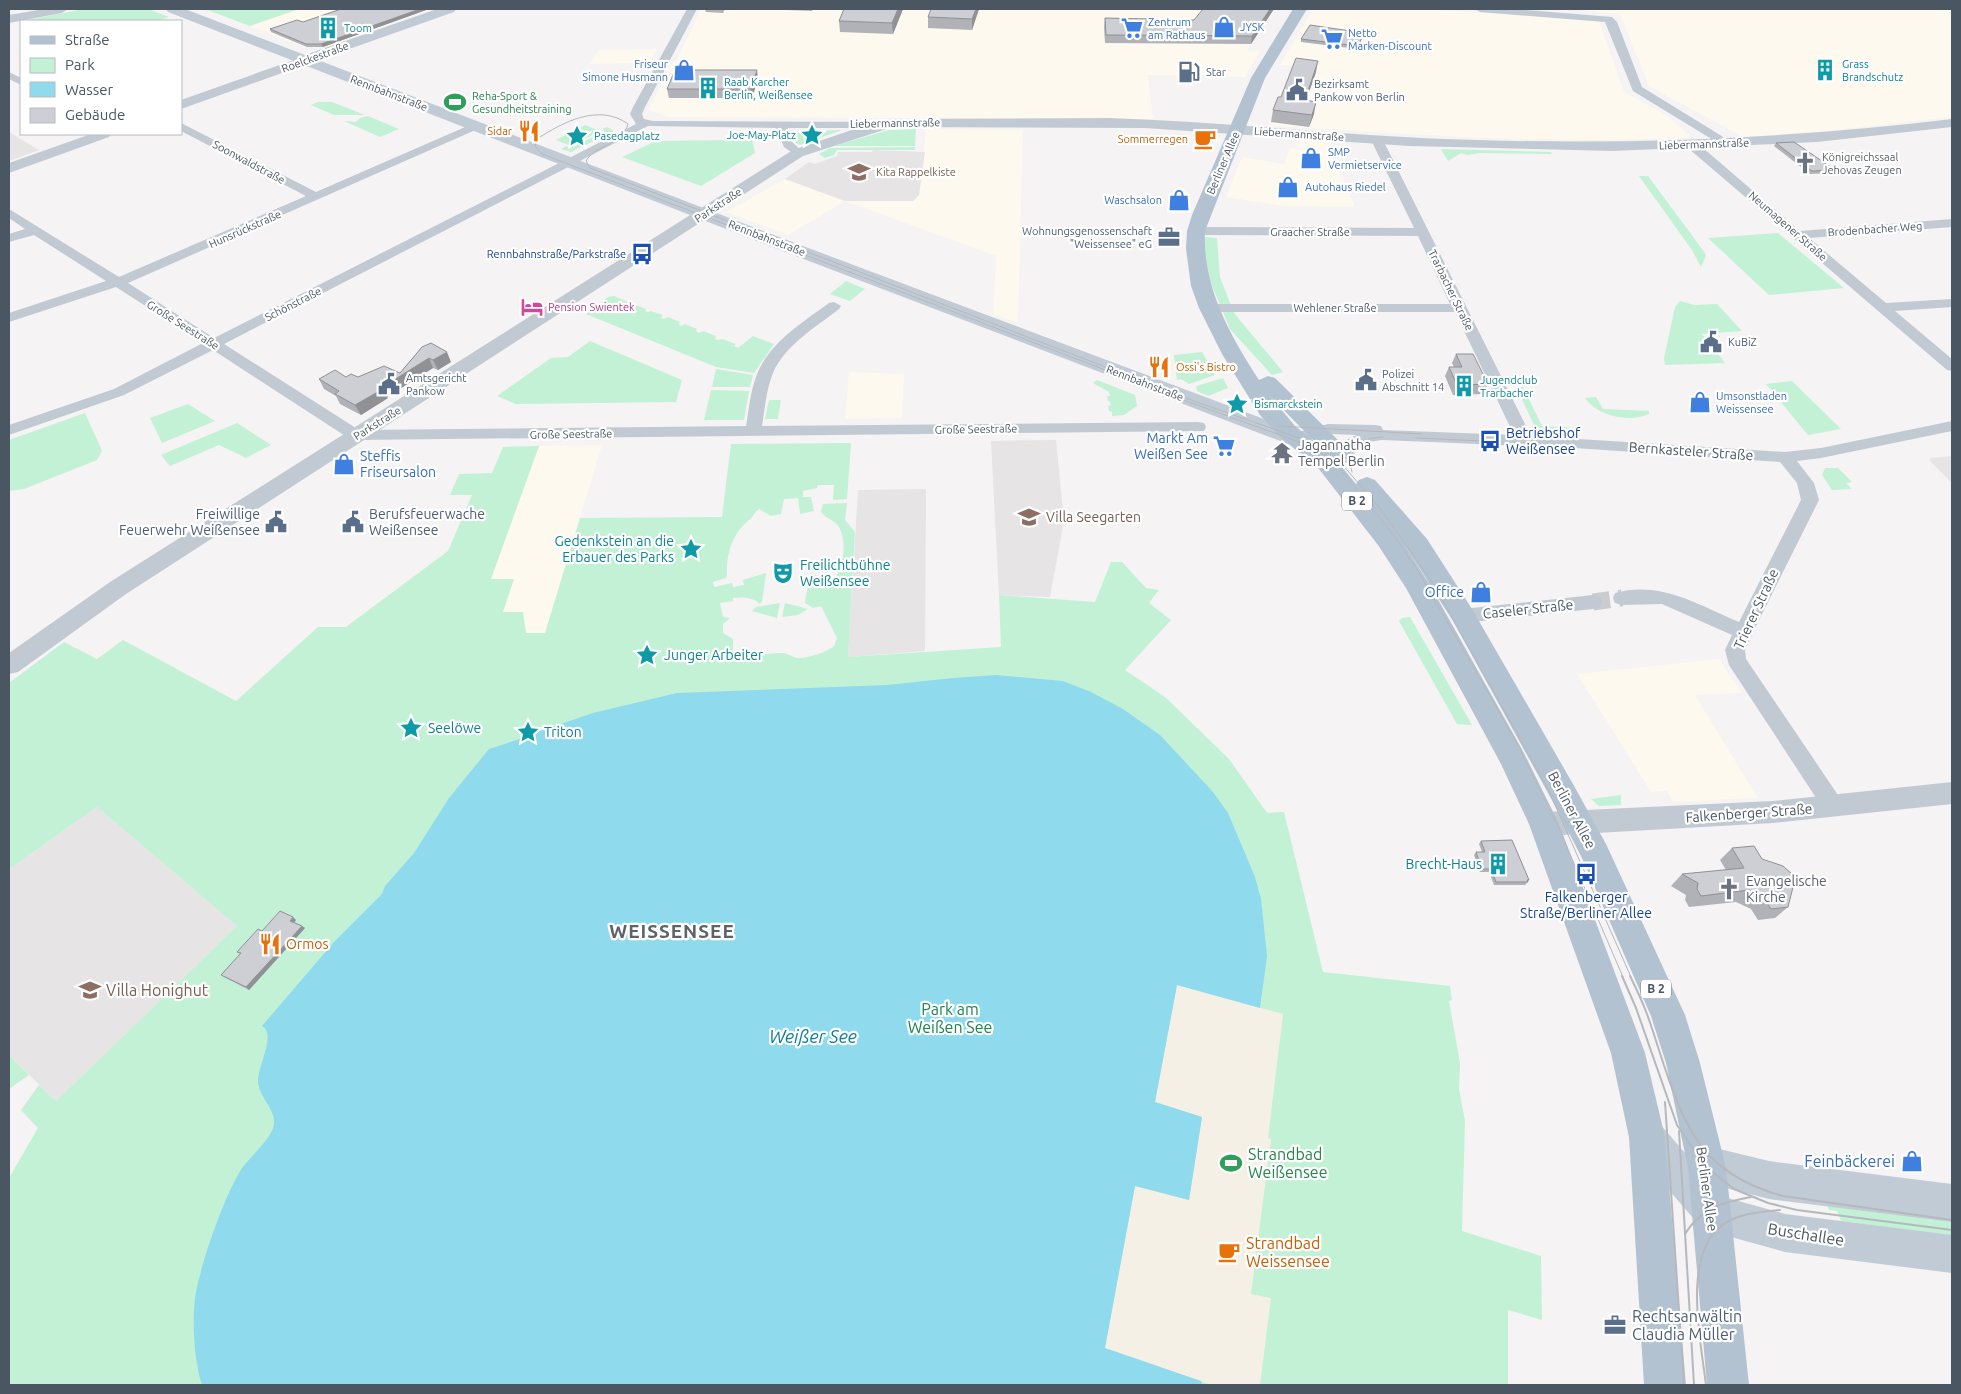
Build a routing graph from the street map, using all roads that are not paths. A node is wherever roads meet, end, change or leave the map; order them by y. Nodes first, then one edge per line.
1 (62, 9) edge
2 (173, 9) edge
3 (449, 9) edge
4 (692, 9) edge
5 (1300, 9) edge
6 (1480, 9) edge
7 (9, 19) edge
8 (305, 60) junction
9 (9, 75) edge
10 (20, 81) edge
11 (182, 105) edge
12 (646, 123) junction
13 (1952, 123) edge
14 (782, 124) junction
15 (880, 125) junction
16 (476, 126) junction
17 (182, 127) edge
18 (1236, 130) junction
19 (101, 135) edge
20 (1378, 140) junction
21 (1726, 143) junction
22 (1692, 145) junction
23 (798, 153) junction
24 (570, 162) junction
25 (9, 168) edge
26 (317, 197) junction
27 (9, 213) edge
28 (704, 214) junction
29 (1952, 223) edge
30 (35, 230) junction
31 (1196, 232) junction
32 (1423, 232) junction
33 (1798, 234) junction
34 (9, 238) edge
35 (116, 282) junction
36 (1952, 302) edge
37 (834, 306) dead end
38 (1209, 308) junction
39 (1460, 308) junction
40 (1883, 308) junction
41 (9, 318) edge
42 (213, 344) junction
43 (1952, 367) edge
44 (1952, 426) edge
45 (1198, 427) dead end
46 (9, 430) edge
47 (753, 432) junction
48 (1307, 435) junction
49 (356, 436) junction
50 (1427, 436) junction
51 (1525, 441) junction
52 (1785, 457) junction
53 (1351, 466) junction
54 (1622, 598) tunnel mouth
55 (1593, 602) tunnel mouth
56 (1463, 616) junction
57 (1743, 632) junction
58 (9, 665) edge
59 (1952, 793) edge
60 (1834, 807) junction
61 (1579, 823) junction
62 (1544, 824) junction
63 (1647, 1137) junction
64 (1692, 1169) junction
65 (1652, 1200) junction
66 (1952, 1203) edge
67 (1712, 1213) junction
68 (1952, 1254) edge
69 (1664, 1385) edge
70 (1728, 1385) edge

1 - 7 street
2 - 8 main road, Rennbahnstraße
3 - 8 main road, Roelckestraße
4 - 12 street
5 - 18 main road, Berliner Allee / B 2
6 - 21 street
8 - 11 street, Roelckestraße
8 - 16 main road, Rennbahnstraße
9 - 10 street
12 - 14 street, Liebermannstraße
12 - 24 street
13 - 21 street, Liebermannstraße
14 - 15 street, Liebermannstraße
14 - 23 street
15 - 18 street, Liebermannstraße
15 - 23 street, Parkstraße
16 - 24 main road, Rennbahnstraße
16 - 26 street, Hunsrückstraße
17 - 26 street, Soonwaldstraße
18 - 20 street, Liebermannstraße
18 - 31 main road, Berliner Allee / B 2
19 - 25 street
20 - 22 street, Liebermannstraße
20 - 32 street, Trarbacher Straße
21 - 22 street, Liebermannstraße
22 - 33 street, Neumagener Straße
23 - 28 street, Parkstraße
24 - 28 main road, Rennbahnstraße
24 - 42 street, Schönstraße
26 - 35 street, Hunsrückstraße
27 - 30 street, Große Seestraße
28 - 48 main road, Rennbahnstraße
28 - 49 street, Parkstraße
29 - 33 street, Brodenbacher Weg
30 - 34 street
30 - 35 street, Große Seestraße
31 - 32 street, Graacher Straße
31 - 38 main road, Berliner Allee / B 2
32 - 39 street, Trarbacher Straße
33 - 40 street, Neumagener Straße
35 - 41 street, Hunsrückstraße
35 - 42 street, Große Seestraße
36 - 40 street
37 - 47 street
38 - 39 street, Wehlener Straße
38 - 48 main road, Berliner Allee / B 2
39 - 51 street, Trarbacher Straße
40 - 43 street, Neumagener Straße
42 - 46 street, Schönstraße
42 - 49 street, Große Seestraße
44 - 52 street, Bernkasteler Straße
45 - 47 street, Große Seestraße
47 - 49 street, Große Seestraße
48 - 50 street, Bernkasteler Straße
48 - 53 main road, Berliner Allee / B 2
48 - 62 main road, Berliner Allee / B 2
49 - 58 street, Parkstraße
50 - 51 street, Bernkasteler Straße
50 - 53 street, Bernkasteler Straße
51 - 52 street, Bernkasteler Straße
52 - 57 street, Trierer Straße
53 - 56 main road, Berliner Allee / B 2
54 - 57 street
55 - 56 street, Caseler Straße
56 - 61 main road, Berliner Allee / B 2
57 - 60 street, Trierer Straße
59 - 60 street, Falkenberger Straße
60 - 61 street, Falkenberger Straße
61 - 62 street, Falkenberger Straße
61 - 64 main road, Berliner Allee / B 2
62 - 63 main road, Berliner Allee / B 2
63 - 64 main road
63 - 65 main road, Berliner Allee / B 2
64 - 65 main road
64 - 66 main road
64 - 67 main road, Berliner Allee / B 2
65 - 69 main road, Berliner Allee / B 2
67 - 68 main road, Buschallee
67 - 70 main road, Berliner Allee / B 2

